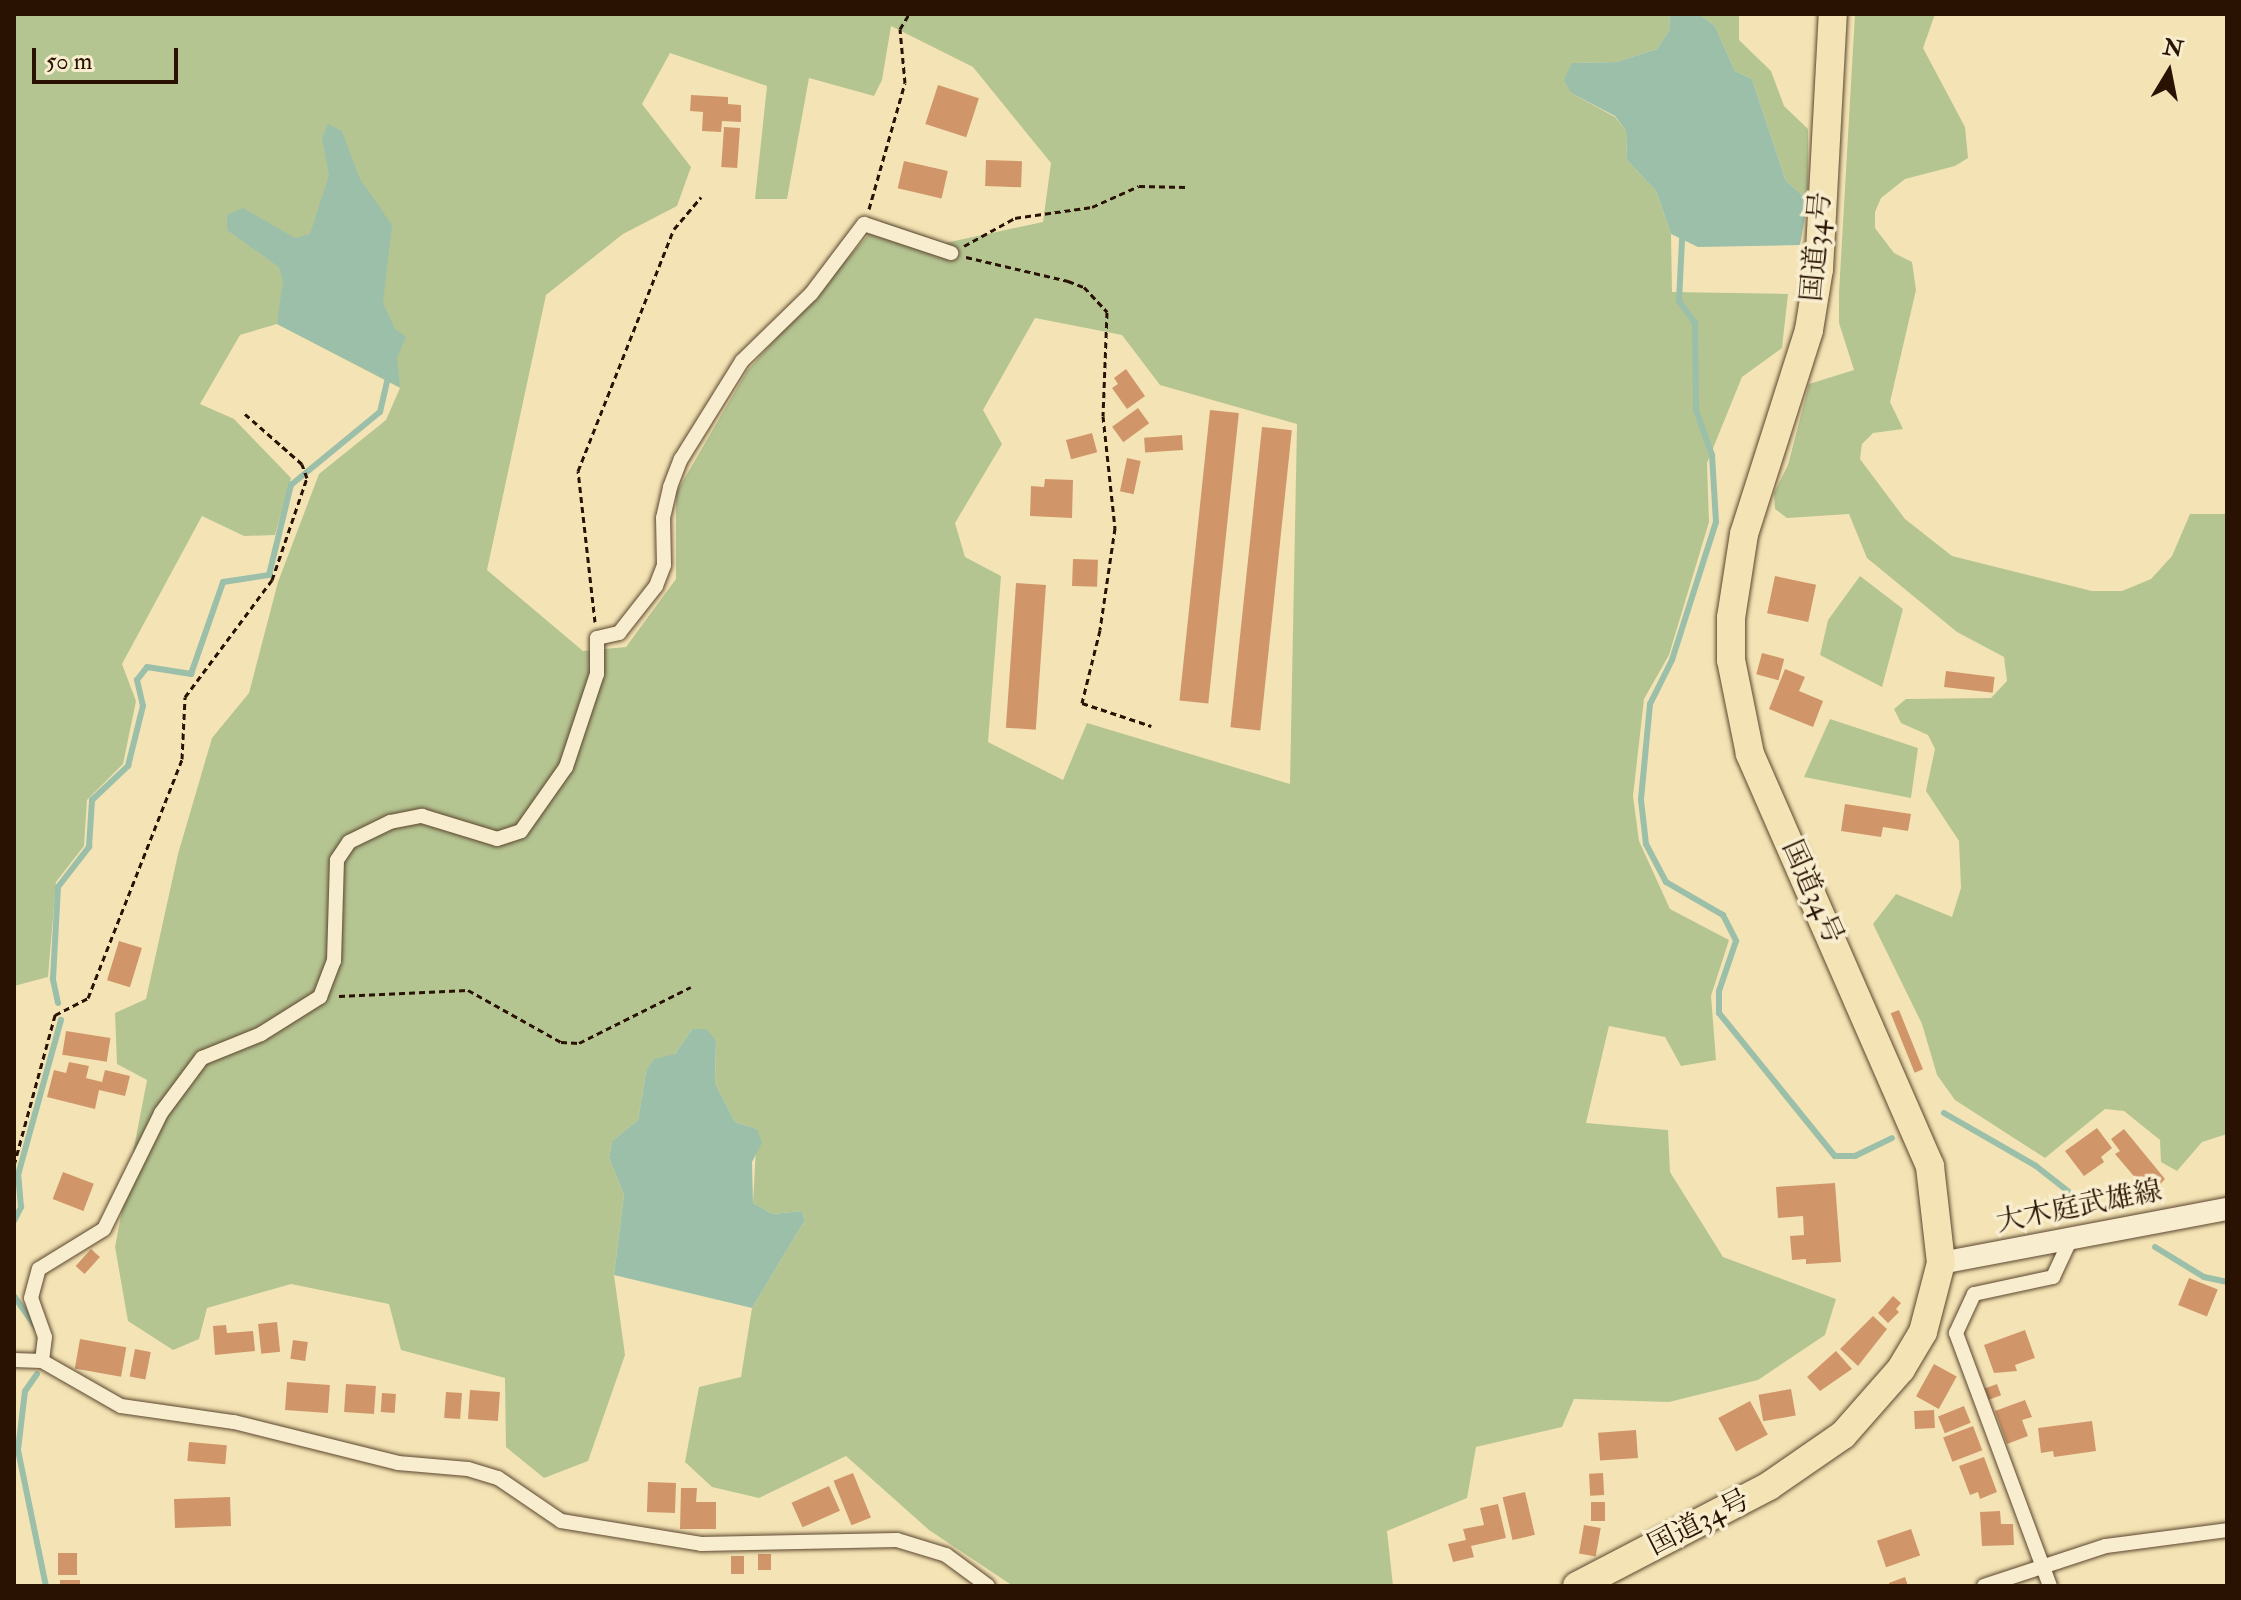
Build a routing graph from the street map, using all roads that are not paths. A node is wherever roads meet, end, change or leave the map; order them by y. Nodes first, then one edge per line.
1 (1833, 14) edge
2 (951, 253) road end
3 (2227, 1209) edge
4 (2070, 1241) junction
5 (1941, 1263) junction
6 (14, 1360) edge
7 (42, 1361) junction
8 (2227, 1530) edge
9 (2042, 1567) junction
10 (988, 1586) edge
11 (1577, 1586) edge
12 (1984, 1586) edge
13 (2050, 1586) edge

1 - 5 highway, 国道34号
2 - 7 street
3 - 4 main road, 大木庭武雄線
4 - 5 main road, 大木庭武雄線
4 - 9 street
5 - 11 highway, 国道34号
6 - 7 street
7 - 10 street
8 - 9 street
9 - 12 street
9 - 13 street

